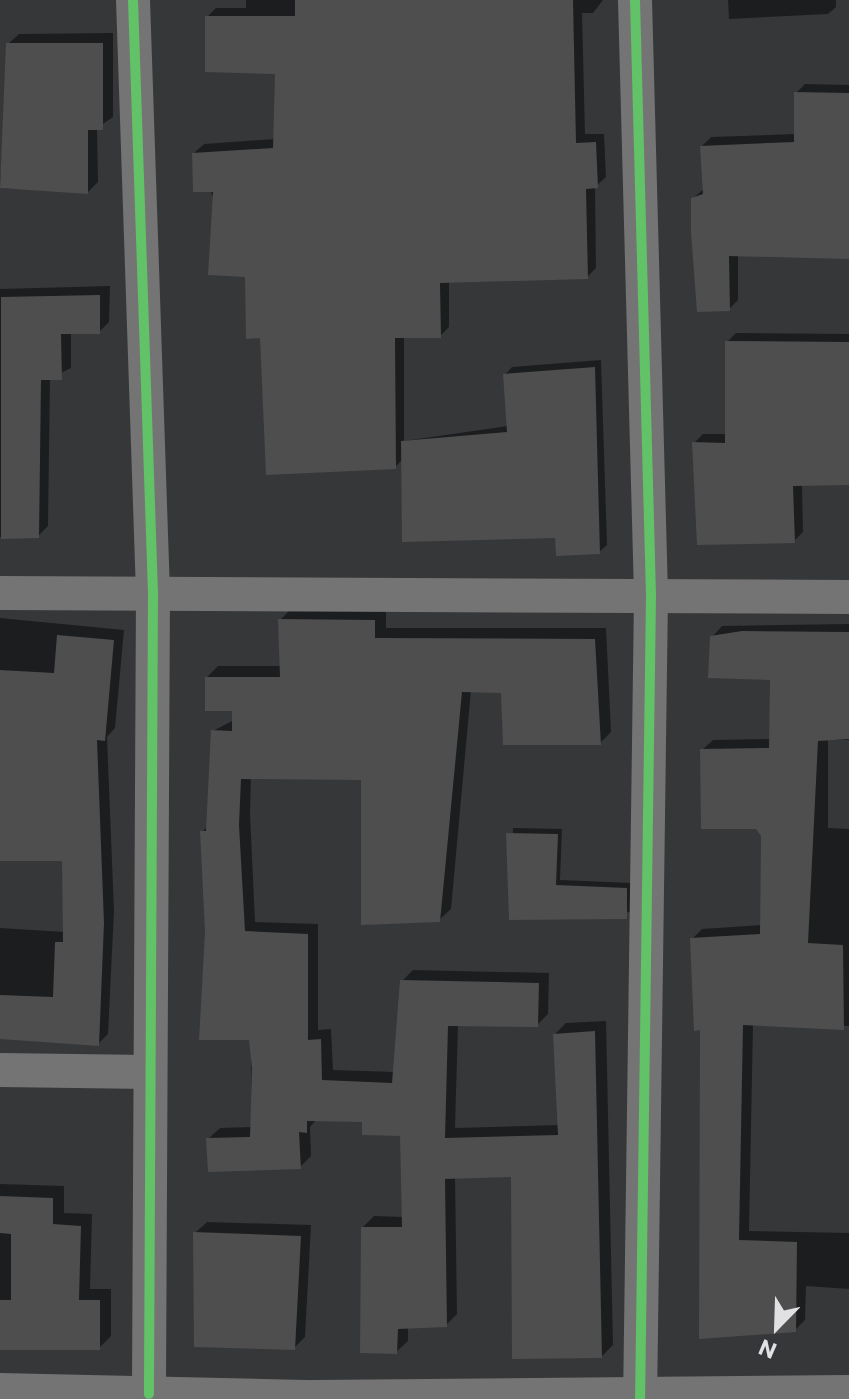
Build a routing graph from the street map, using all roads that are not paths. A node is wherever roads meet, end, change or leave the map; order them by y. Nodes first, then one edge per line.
1 (133, 0) edge
2 (635, 0) edge
3 (0, 593) edge
4 (153, 593) junction
5 (651, 596) junction
6 (849, 597) edge
7 (0, 1070) edge
8 (149, 1072) junction
9 (0, 1390) edge
10 (849, 1392) edge
11 (149, 1394) junction
12 (640, 1396) edge
13 (315, 1398) edge

1 - 4 street
2 - 5 street
3 - 4 street
4 - 5 street
4 - 8 street
5 - 6 street
5 - 12 street
7 - 8 street
8 - 11 street
9 - 11 street
10 - 12 street
11 - 13 street
12 - 13 street

